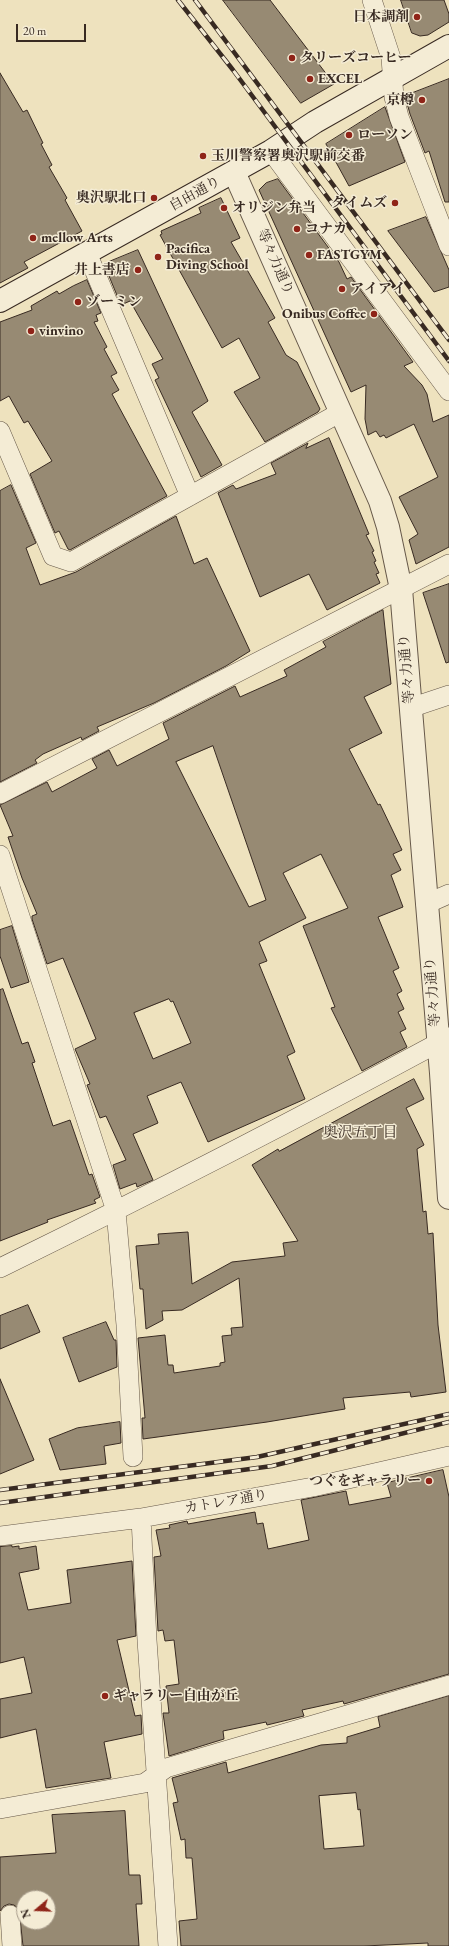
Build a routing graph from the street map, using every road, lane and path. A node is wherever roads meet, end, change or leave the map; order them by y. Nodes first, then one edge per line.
1 (372, 0) edge
2 (449, 46) edge
3 (392, 78) junction
4 (271, 151) junction
5 (234, 172) junction
6 (449, 246) edge
7 (87, 253) junction
8 (0, 301) edge
9 (449, 391) edge
10 (341, 412) junction
11 (0, 431) edge
12 (190, 496) junction
13 (449, 564) edge
14 (401, 589) junction
15 (449, 695) edge
16 (410, 708) junction
17 (0, 794) edge
18 (0, 855) edge
19 (449, 894) edge
20 (426, 904) junction
21 (443, 1040) edge
22 (449, 1198) edge
23 (116, 1211) junction
24 (0, 1268) edge
25 (449, 1456) edge
26 (133, 1457) dead end
27 (141, 1518) junction
28 (0, 1536) edge
29 (449, 1685) edge
30 (156, 1774) junction
31 (0, 1809) edge
32 (10, 1915) dead end
33 (12, 1946) edge
34 (168, 1946) edge

1 - 3 street
2 - 3 street, 自由通り
3 - 4 street, 自由通り
3 - 6 street
4 - 5 street, 自由通り
4 - 9 street
5 - 7 street, 自由通り
5 - 10 street, 等々力通り
7 - 8 street, 自由通り
7 - 12 street
10 - 12 street
10 - 14 street, 等々力通り
11 - 12 street
13 - 14 street
14 - 16 street, 等々力通り
14 - 17 street
15 - 16 street
16 - 20 street, 等々力通り
18 - 23 street
19 - 20 street
20 - 21 street, 等々力通り
21 - 22 street, 等々力通り
21 - 23 street
23 - 24 street
23 - 26 street
25 - 27 street, カトレア通り
27 - 28 street, カトレア通り
27 - 30 street
29 - 30 street
30 - 31 street
30 - 34 street
32 - 33 street

